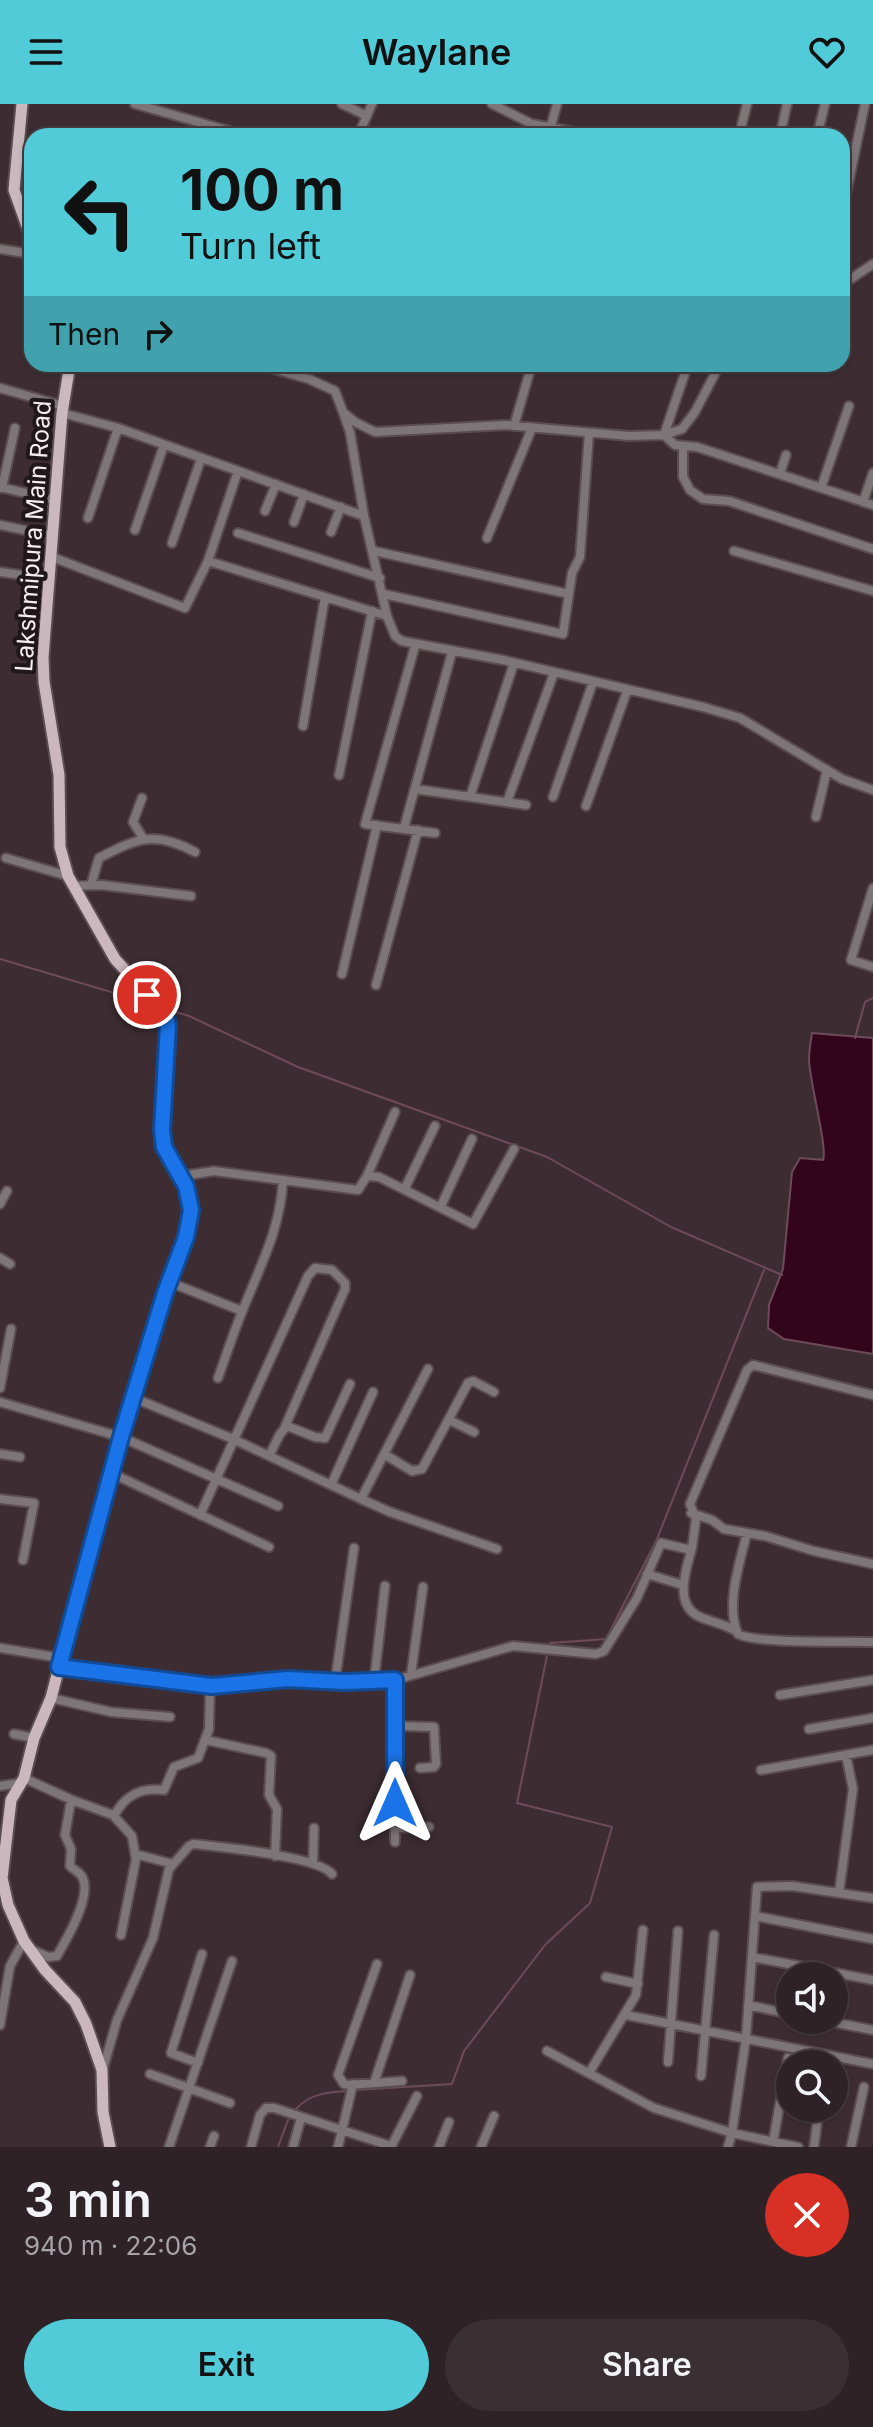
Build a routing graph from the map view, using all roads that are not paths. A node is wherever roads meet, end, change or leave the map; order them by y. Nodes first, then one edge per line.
1 (22, 104) edge
2 (135, 104) edge
3 (342, 104) edge
4 (372, 104) edge
5 (492, 104) edge
6 (557, 104) edge
7 (747, 104) edge
8 (787, 104) edge
9 (825, 104) edge
10 (865, 104) edge
11 (367, 116) junction
12 (551, 126) junction
13 (219, 128) edge
14 (362, 128) edge
15 (560, 128) edge
16 (741, 128) edge
17 (782, 128) edge
18 (819, 128) edge
19 (850, 176) edge
20 (24, 218) edge
21 (0, 249) edge
22 (24, 253) edge
23 (873, 264) edge
24 (850, 279) edge
25 (69, 372) edge
26 (284, 372) edge
27 (530, 372) edge
28 (685, 372) edge
29 (716, 372) edge
30 (0, 388) edge
31 (849, 406) dead end
32 (63, 409) junction
33 (343, 412) junction
34 (514, 426) junction
35 (15, 428) dead end
36 (118, 428) junction
37 (532, 428) junction
38 (589, 433) junction
39 (664, 435) junction
40 (164, 445) junction
41 (683, 447) junction
42 (786, 455) dead end
43 (201, 459) junction
44 (238, 471) junction
45 (873, 473) edge
46 (780, 474) junction
47 (276, 484) junction
48 (1, 488) edge
49 (821, 488) junction
50 (304, 494) junction
51 (55, 500) junction
52 (863, 502) junction
53 (873, 505) edge
54 (341, 507) junction
55 (265, 511) dead end
56 (364, 516) junction
57 (88, 518) dead end
58 (294, 522) dead end
59 (0, 525) edge
60 (135, 530) dead end
61 (331, 532) dead end
62 (238, 533) dead end
63 (53, 536) junction
64 (487, 538) dead end
65 (172, 543) dead end
66 (873, 549) edge
67 (374, 551) junction
68 (734, 551) dead end
69 (52, 557) junction
70 (208, 561) junction
71 (0, 572) edge
72 (380, 578) junction
73 (50, 579) junction
74 (873, 591) edge
75 (384, 594) junction
76 (569, 594) junction
77 (325, 597) junction
78 (372, 611) junction
79 (387, 616) junction
80 (415, 646) junction
81 (452, 652) junction
82 (514, 663) junction
83 (554, 673) junction
84 (593, 682) junction
85 (627, 691) junction
86 (303, 726) dead end
87 (827, 770) junction
88 (339, 775) dead end
89 (415, 789) junction
90 (873, 790) edge
91 (470, 797) junction
92 (553, 797) dead end
93 (142, 798) dead end
94 (507, 802) junction
95 (526, 805) dead end
96 (586, 806) dead end
97 (816, 817) dead end
98 (377, 825) junction
99 (404, 828) junction
100 (418, 830) junction
101 (435, 833) dead end
102 (143, 838) junction
103 (195, 852) dead end
104 (6, 858) dead end
105 (71, 881) junction
106 (91, 885) junction
107 (873, 888) edge
108 (191, 896) dead end
109 (873, 967) edge
110 (342, 974) dead end
111 (376, 985) dead end
112 (395, 1112) dead end
113 (435, 1126) dead end
114 (472, 1139) dead end
115 (514, 1149) dead end
116 (181, 1176) junction
117 (367, 1176) junction
118 (283, 1180) junction
119 (405, 1188) junction
120 (7, 1191) dead end
121 (0, 1204) edge
122 (441, 1206) junction
123 (0, 1258) edge
124 (10, 1264) dead end
125 (169, 1282) junction
126 (242, 1311) junction
127 (11, 1329) dead end
128 (428, 1369) dead end
129 (218, 1378) dead end
130 (350, 1384) dead end
131 (0, 1388) edge
132 (373, 1392) dead end
133 (494, 1392) dead end
134 (873, 1395) edge
135 (134, 1398) junction
136 (0, 1402) edge
137 (449, 1420) junction
138 (284, 1429) junction
139 (474, 1432) dead end
140 (121, 1437) junction
141 (233, 1439) junction
142 (0, 1454) edge
143 (384, 1454) junction
144 (269, 1456) junction
145 (20, 1457) dead end
146 (111, 1473) junction
147 (215, 1479) junction
148 (331, 1485) junction
149 (0, 1499) edge
150 (361, 1499) junction
151 (278, 1506) dead end
152 (691, 1513) junction
153 (200, 1515) junction
154 (747, 1533) junction
155 (269, 1547) dead end
156 (354, 1548) dead end
157 (692, 1548) junction
158 (497, 1549) dead end
159 (23, 1560) dead end
160 (873, 1564) edge
161 (647, 1574) junction
162 (683, 1585) junction
163 (385, 1586) dead end
164 (423, 1587) dead end
165 (736, 1631) junction
166 (873, 1642) edge
167 (0, 1648) edge
168 (60, 1662) junction
169 (411, 1675) junction
170 (395, 1680) junction
171 (873, 1680) edge
172 (335, 1682) junction
173 (374, 1682) junction
174 (210, 1685) junction
175 (780, 1695) dead end
176 (51, 1698) junction
177 (170, 1717) dead end
178 (873, 1718) edge
179 (395, 1726) junction
180 (809, 1729) dead end
181 (14, 1734) dead end
182 (34, 1738) junction
183 (206, 1740) junction
184 (873, 1750) edge
185 (846, 1755) junction
186 (420, 1768) dead end
187 (761, 1770) dead end
188 (22, 1780) junction
189 (0, 1786) edge
190 (71, 1800) junction
191 (114, 1816) junction
192 (429, 1827) dead end
193 (314, 1828) dead end
194 (395, 1828) junction
195 (395, 1842) dead end
196 (135, 1854) junction
197 (275, 1856) junction
198 (173, 1864) junction
199 (313, 1864) junction
200 (332, 1874) dead end
201 (839, 1893) junction
202 (873, 1898) edge
203 (755, 1916) junction
204 (643, 1930) dead end
205 (678, 1931) dead end
206 (121, 1935) dead end
207 (714, 1935) dead end
208 (873, 1939) edge
209 (27, 1945) junction
210 (202, 1954) dead end
211 (752, 1957) junction
212 (232, 1961) dead end
213 (377, 1964) dead end
214 (410, 1975) dead end
215 (606, 1977) dead end
216 (873, 1980) edge
217 (638, 1984) junction
218 (748, 2005) junction
219 (776, 2011) edge
220 (626, 2015) junction
221 (671, 2023) junction
222 (0, 2025) edge
223 (848, 2025) edge
224 (705, 2030) junction
225 (873, 2030) edge
226 (746, 2038) junction
227 (547, 2051) dead end
228 (668, 2062) dead end
229 (198, 2063) junction
230 (873, 2064) edge
231 (102, 2070) junction
232 (589, 2073) junction
233 (150, 2074) dead end
234 (701, 2076) dead end
235 (402, 2081) dead end
236 (374, 2083) junction
237 (864, 2087) dead end
238 (190, 2088) junction
239 (352, 2089) junction
240 (417, 2096) dead end
241 (230, 2103) dead end
242 (494, 2116) dead end
243 (301, 2118) junction
244 (449, 2122) dead end
245 (777, 2122) edge
246 (817, 2122) edge
247 (343, 2130) junction
248 (732, 2133) junction
249 (214, 2136) dead end
250 (773, 2142) junction
251 (112, 2146) edge
252 (169, 2147) edge
253 (210, 2147) edge
254 (251, 2147) edge
255 (293, 2147) edge
256 (338, 2147) edge
257 (391, 2147) edge
258 (439, 2147) edge
259 (481, 2147) edge
260 (728, 2147) edge
261 (798, 2147) edge
262 (814, 2147) edge
263 (851, 2147) edge

1 - 20 main road
2 - 13 street
3 - 11 street
4 - 11 street
5 - 12 street
6 - 12 street
7 - 16 street
8 - 17 street
9 - 18 street
10 - 19 street
11 - 14 street
12 - 15 street
21 - 22 street
23 - 24 street
25 - 32 main road, Lakshmipura Main Road
26 - 33 street
27 - 34 street
28 - 39 street
29 - 39 street
30 - 32 street
31 - 49 street
32 - 36 street
32 - 51 main road, Lakshmipura Main Road
33 - 34 street
33 - 56 street
34 - 37 street
35 - 48 street
36 - 40 street
36 - 57 street
37 - 38 street
37 - 64 street
38 - 39 street
38 - 76 street
39 - 41 street
40 - 43 street
40 - 60 street
41 - 46 street
41 - 66 street
42 - 46 street
43 - 44 street
43 - 65 street
44 - 47 street
44 - 70 street
45 - 52 street
46 - 49 street
47 - 50 street
47 - 55 street
48 - 51 street
49 - 52 street
50 - 54 street
50 - 58 street
51 - 63 main road, Lakshmipura Main Road
52 - 53 street
54 - 56 street
54 - 61 street
56 - 67 street
59 - 63 street
62 - 72 street
63 - 69 main road, Lakshmipura Main Road
67 - 72 street
67 - 76 street
68 - 74 street
69 - 70 street
69 - 73 main road, Lakshmipura Main Road
70 - 77 street
71 - 73 street
72 - 75 street
73 - 105 main road, Lakshmipura Main Road
75 - 76 street
75 - 79 street
77 - 78 street
77 - 86 street
78 - 79 street
78 - 88 street
79 - 80 street
80 - 81 street
80 - 98 street
81 - 82 street
81 - 89 street
82 - 83 street
82 - 91 street
83 - 84 street
83 - 94 street
84 - 85 street
84 - 92 street
85 - 87 street
85 - 96 street
87 - 90 street
87 - 97 street
89 - 91 street
89 - 99 street
91 - 94 street
93 - 102 street
94 - 95 street
98 - 99 street
98 - 110 street
99 - 100 street
100 - 101 street
100 - 111 street
102 - 103 street
102 - 106 street
104 - 105 street
105 - 106 street
105 - 116 main road, Lakshmipura Main Road
106 - 108 street
107 - 109 street
112 - 117 street
113 - 119 street
114 - 122 street
115 - 122 street
116 - 118 street
116 - 125 main road, Lakshmipura Main Road
117 - 118 street
117 - 119 street
118 - 126 street
119 - 122 street
120 - 121 street
123 - 124 street
125 - 126 street
125 - 135 main road, Lakshmipura Main Road
126 - 129 street
127 - 131 street
128 - 143 street
130 - 138 street
132 - 148 street
133 - 137 street
134 - 152 street
135 - 140 main road, Lakshmipura Main Road
135 - 141 street
136 - 140 street
137 - 139 street
137 - 143 street
138 - 141 street
138 - 144 street
140 - 146 main road, Lakshmipura Main Road
140 - 147 street
141 - 144 street
141 - 147 street
142 - 145 street
143 - 150 street
144 - 148 street
146 - 153 street
146 - 168 main road, Lakshmipura Main Road
147 - 151 street
147 - 153 street
148 - 150 street
149 - 159 street
150 - 158 street
152 - 154 street
152 - 157 street
153 - 155 street
154 - 160 street
154 - 165 street
156 - 172 street
157 - 161 street
157 - 162 street
161 - 162 street
161 - 169 street
162 - 165 street
163 - 173 street
164 - 169 street
165 - 166 street
167 - 168 street
168 - 174 street
168 - 176 main road, Lakshmipura Main Road
169 - 170 street
170 - 173 street
170 - 179 street
171 - 175 street
172 - 173 street
172 - 174 street
174 - 183 street
176 - 177 street
176 - 182 main road, Lakshmipura Main Road
178 - 180 street
179 - 186 street
179 - 194 street
181 - 182 street
182 - 188 main road, Lakshmipura Main Road
183 - 191 street
183 - 197 street
184 - 185 street
185 - 187 street
185 - 201 street
188 - 189 street
188 - 190 street
188 - 209 main road, Lakshmipura Main Road
190 - 191 street
190 - 209 street
191 - 196 street
192 - 194 street
193 - 199 street
194 - 195 street
196 - 198 street
196 - 206 street
197 - 198 street
197 - 199 street
198 - 231 street
199 - 200 street
201 - 202 street
201 - 203 street
203 - 208 street
203 - 211 street
204 - 217 street
205 - 221 street
207 - 224 street
209 - 222 street
209 - 231 main road, Lakshmipura Main Road
210 - 229 street
211 - 216 street
211 - 218 street
212 - 229 street
213 - 239 street
214 - 236 street
215 - 217 street
217 - 220 street
218 - 219 street
218 - 226 street
220 - 221 street
220 - 232 street
221 - 224 street
221 - 228 street
223 - 225 street
224 - 226 street
224 - 234 street
226 - 230 street
226 - 248 street
227 - 232 street
229 - 238 street
231 - 251 main road, Lakshmipura Main Road
232 - 248 street
233 - 238 street
235 - 236 street
236 - 239 street
237 - 263 street
238 - 241 street
238 - 252 street
239 - 247 street
240 - 257 street
242 - 259 street
243 - 247 street
243 - 254 street
243 - 255 street
244 - 258 street
245 - 250 street
246 - 262 street
247 - 256 street
247 - 257 street
248 - 250 street
248 - 260 street
249 - 253 street
250 - 261 street

